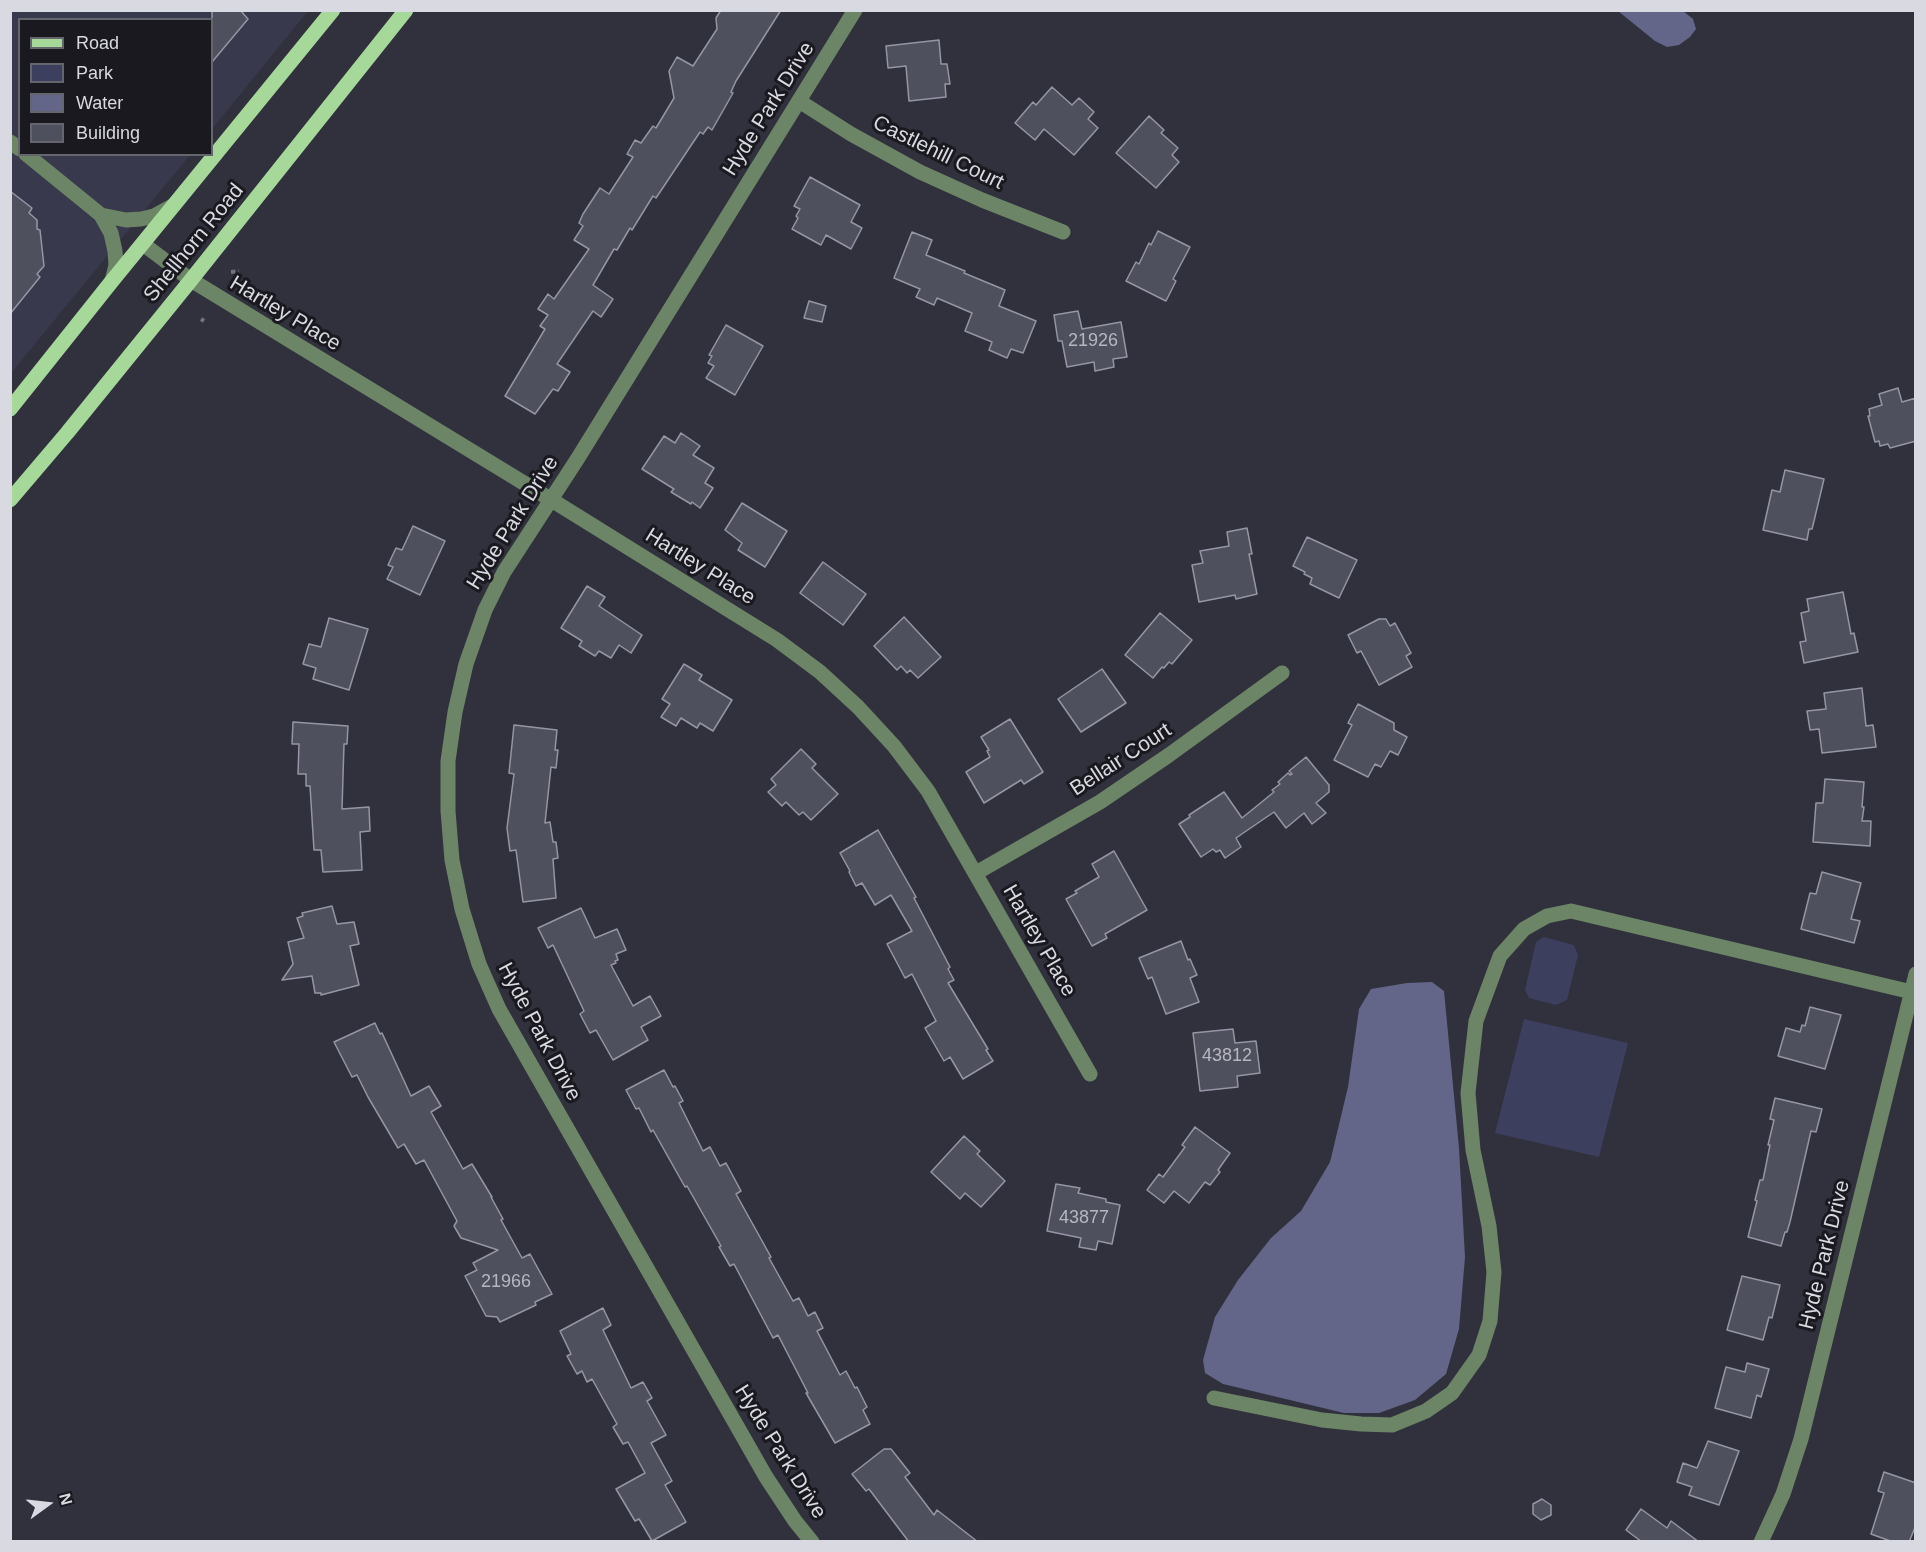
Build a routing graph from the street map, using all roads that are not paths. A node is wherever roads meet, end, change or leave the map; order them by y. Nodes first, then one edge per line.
1 (333, 10) edge
2 (406, 10) edge
3 (855, 10) edge
4 (799, 101) junction
5 (29, 156) edge
6 (174, 205) junction
7 (101, 215) junction
8 (1064, 232) dead end
9 (143, 244) junction
10 (191, 280) junction
11 (112, 281) junction
12 (10, 409) edge
13 (550, 499) junction
14 (10, 500) edge
15 (1282, 673) dead end
16 (976, 873) junction
17 (1916, 974) edge
18 (1913, 993) edge
19 (1090, 1074) dead end
20 (1214, 1398) dead end
21 (812, 1542) edge
22 (1761, 1542) edge

1 - 6 main road, Shellhorn Road
2 - 10 main road, Shellhorn Road
3 - 4 street, Hyde Park Drive
4 - 8 street, Castlehill Court
4 - 13 street, Hyde Park Drive
5 - 7 street
6 - 7 street
6 - 9 main road, Shellhorn Road
7 - 11 street
9 - 10 street, Hartley Place
9 - 11 main road, Shellhorn Road
10 - 13 street, Hartley Place
10 - 14 main road, Shellhorn Road
11 - 12 main road, Shellhorn Road
13 - 16 street, Hartley Place
13 - 21 street, Hyde Park Drive
15 - 16 street, Bellair Court
16 - 19 street, Hartley Place
17 - 18 street, Hyde Park Drive
18 - 20 street
18 - 22 street, Hyde Park Drive

